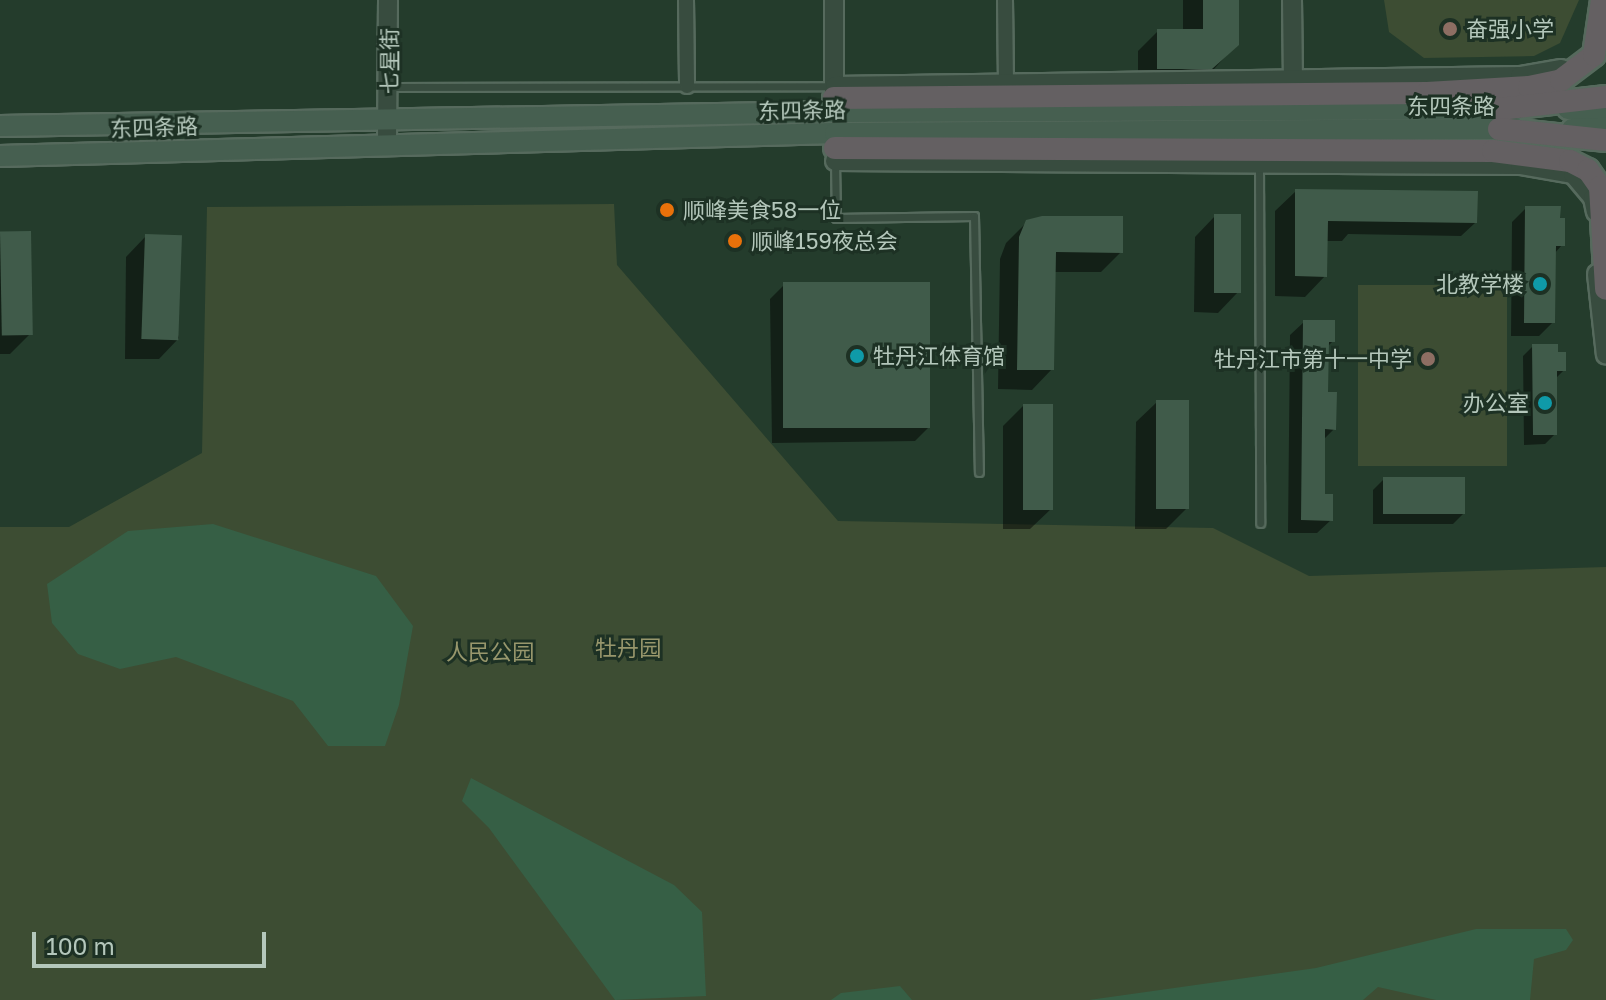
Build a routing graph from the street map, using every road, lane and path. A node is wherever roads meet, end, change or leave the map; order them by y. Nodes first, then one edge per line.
1 (388, 0) edge
2 (686, 0) edge
3 (834, 0) edge
4 (1005, 0) edge
5 (1292, 0) edge
6 (1601, 0) edge
7 (1606, 10) edge
8 (1293, 81) junction
9 (1006, 84) junction
10 (687, 86) junction
11 (389, 87) junction
12 (1606, 97) edge
13 (834, 99) junction
14 (1606, 110) edge
15 (1499, 119) junction
16 (389, 122) junction
17 (954, 122) junction
18 (0, 126) edge
19 (1606, 128) edge
20 (1606, 140) edge
21 (387, 144) junction
22 (835, 148) junction
23 (0, 156) edge
24 (1259, 163) junction
25 (1603, 291) edge
26 (1606, 355) edge
27 (979, 472) dead end
28 (1260, 523) dead end

1 - 11 street, 七星街
2 - 10 street
3 - 13 street
4 - 9 street
5 - 8 street
6 - 7 street
6 - 8 street
6 - 17 highway
8 - 9 street
9 - 13 street
10 - 11 lane
10 - 13 lane
11 - 16 street, 七星街
12 - 15 highway
13 - 16 main road
13 - 17 highway
13 - 22 street
14 - 15 main road
15 - 17 main road, 东四条路
15 - 19 main road, 东四条路
15 - 20 highway
16 - 18 main road
16 - 21 street, 七星街
17 - 22 highway
17 - 25 highway
21 - 22 main road, 东四条路
21 - 23 main road, 东四条路
22 - 24 street
22 - 27 lane
24 - 25 street
24 - 28 lane
25 - 26 street

